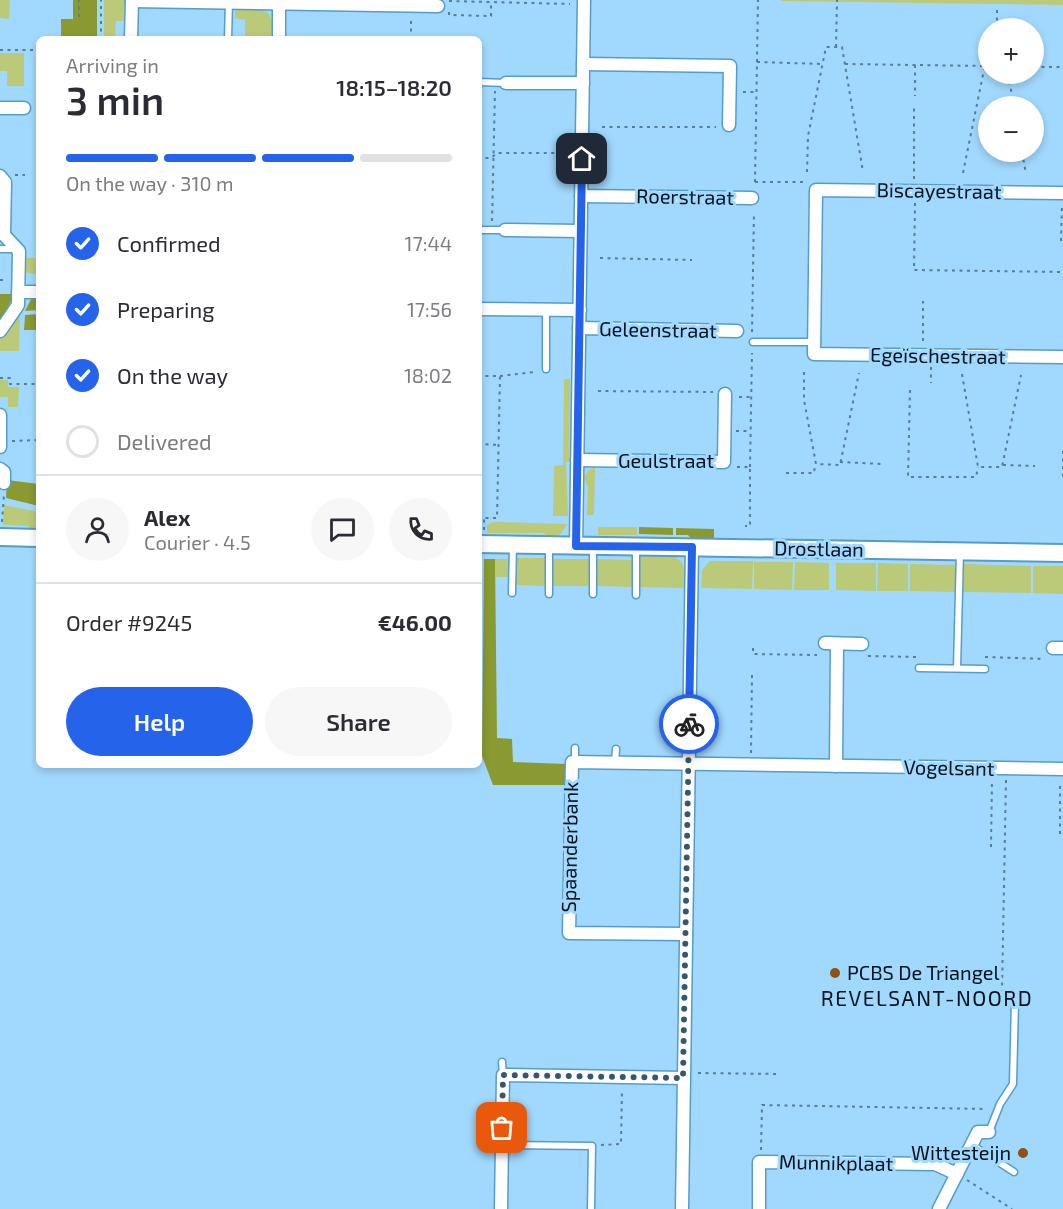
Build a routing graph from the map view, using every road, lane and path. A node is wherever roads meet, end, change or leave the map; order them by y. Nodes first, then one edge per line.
1 (80, 0) edge
2 (101, 0) edge
3 (758, 0) edge
4 (837, 0) edge
5 (132, 1) edge
6 (229, 2) edge
7 (279, 2) edge
8 (332, 2) edge
9 (580, 2) edge
10 (491, 3) junction
11 (437, 4) edge
12 (997, 6) dead end
13 (411, 16) dead end
14 (79, 17) dead end
15 (997, 18) edge
16 (101, 36) edge
17 (131, 36) edge
18 (228, 36) edge
19 (279, 36) edge
20 (411, 36) edge
21 (836, 47) junction
22 (0, 50) edge
23 (36, 50) edge
24 (756, 62) junction
25 (583, 64) junction
26 (823, 64) junction
27 (845, 64) junction
28 (915, 65) junction
29 (978, 66) edge
30 (1044, 67) edge
31 (1063, 67) edge
32 (482, 82) edge
33 (506, 82) joint
34 (583, 84) junction
35 (981, 84) edge
36 (746, 92) dead end
37 (755, 92) junction
38 (495, 95) dead end
39 (915, 96) dead end
40 (914, 107) dead end
41 (0, 108) edge
42 (24, 108) dead end
43 (727, 126) joint
44 (602, 127) dead end
45 (563, 153) dead end
46 (493, 156) junction
47 (482, 157) edge
48 (1024, 162) edge
49 (807, 170) dead end
50 (863, 171) dead end
51 (963, 173) dead end
52 (1026, 174) dead end
53 (0, 176) edge
54 (914, 181) dead end
55 (755, 182) junction
56 (811, 186) junction
57 (581, 196) junction
58 (753, 198) junction
59 (1062, 198) edge
60 (915, 201) dead end
61 (492, 222) dead end
62 (482, 230) edge
63 (504, 230) joint
64 (580, 231) junction
65 (1061, 241) dead end
66 (0, 249) edge
67 (17, 249) junction
68 (600, 258) dead end
69 (692, 260) dead end
70 (1063, 272) edge
71 (18, 292) junction
72 (36, 292) edge
73 (923, 301) dead end
74 (482, 309) edge
75 (546, 310) junction
76 (580, 310) junction
77 (579, 328) junction
78 (0, 331) edge
79 (737, 331) dead end
80 (752, 332) dead end
81 (753, 342) dead end
82 (923, 345) dead end
83 (814, 348) junction
84 (1063, 357) edge
85 (752, 360) dead end
86 (929, 361) dead end
87 (546, 369) dead end
88 (537, 372) dead end
89 (804, 372) dead end
90 (859, 373) dead end
91 (962, 374) dead end
92 (1021, 375) dead end
93 (482, 376) edge
94 (500, 376) junction
95 (0, 378) edge
96 (931, 383) dead end
97 (36, 384) edge
98 (910, 390) dead end
99 (598, 391) dead end
100 (725, 394) junction
101 (752, 397) junction
102 (0, 416) edge
103 (741, 430) dead end
104 (751, 430) junction
105 (21, 440) dead end
106 (36, 440) edge
107 (482, 444) edge
108 (499, 445) junction
109 (0, 447) edge
110 (1063, 451) edge
111 (577, 460) junction
112 (840, 462) junction
113 (816, 464) junction
114 (882, 464) dead end
115 (1003, 465) junction
116 (1035, 466) dead end
117 (729, 467) dead end
118 (750, 467) junction
119 (978, 467) junction
120 (0, 469) edge
121 (786, 473) dead end
122 (1063, 478) edge
123 (4, 483) joint
124 (484, 518) joint
125 (746, 526) dead end
126 (1, 531) edge
127 (482, 531) edge
128 (36, 537) edge
129 (482, 538) edge
130 (513, 545) junction
131 (549, 545) junction
132 (576, 546) junction
133 (593, 546) junction
134 (636, 547) junction
135 (692, 547) junction
136 (960, 552) junction
137 (1063, 553) edge
138 (512, 593) dead end
139 (549, 594) dead end
140 (593, 594) dead end
141 (636, 595) dead end
142 (829, 647) junction
143 (753, 648) dead end
144 (862, 650) joint
145 (1056, 651) edge
146 (919, 657) dead end
147 (986, 657) dead end
148 (919, 668) dead end
149 (957, 668) junction
150 (985, 669) dead end
151 (752, 675) dead end
152 (575, 748) dead end
153 (616, 749) dead end
154 (751, 760) dead end
155 (575, 762) junction
156 (615, 762) junction
157 (688, 764) junction
158 (836, 766) junction
159 (1063, 769) edge
160 (1007, 774) dead end
161 (992, 779) dead end
162 (1060, 782) dead end
163 (1060, 834) dead end
164 (991, 847) dead end
165 (686, 934) junction
166 (1013, 999) joint
167 (502, 1062) dead end
168 (779, 1074) dead end
169 (503, 1075) junction
170 (688, 1075) junction
171 (622, 1091) dead end
172 (993, 1109) dead end
173 (989, 1132) joint
174 (603, 1144) dead end
175 (972, 1144) junction
176 (502, 1145) junction
177 (761, 1159) dead end
178 (1014, 1172) dead end
179 (960, 1176) junction
180 (501, 1209) edge
181 (591, 1209) edge
182 (682, 1209) edge
183 (759, 1209) edge
184 (939, 1209) edge
185 (1012, 1209) edge

1 - 14 path
2 - 16 path
3 - 24 path
4 - 21 path
5 - 6 street
5 - 17 street
6 - 7 street
6 - 18 lane
7 - 8 street
7 - 19 street
8 - 11 street
9 - 10 path
9 - 25 street
10 - 11 path
10 - 11 path
12 - 15 path
13 - 20 path
21 - 26 path
21 - 27 path, Biscayestraat
22 - 23 path
24 - 26 path
24 - 37 path
25 - 34 street
25 - 43 street
26 - 49 path
27 - 28 path
27 - 50 path, Biscayestraat
28 - 29 path
28 - 39 path
30 - 31 path
32 - 33 lane
33 - 34 street
34 - 57 street
35 - 51 path, Biscayestraat
36 - 37 path
37 - 55 path
38 - 46 path
40 - 54 path
41 - 42 street
43 - 44 path
45 - 46 path
46 - 47 path
46 - 61 path
48 - 52 path, Biscayestraat
53 - 67 street
55 - 56 path
55 - 58 path
56 - 59 street, Biscayestraat
56 - 83 street
57 - 58 street, Roerstraat
57 - 64 street
58 - 80 path
59 - 65 path
60 - 70 path
62 - 63 lane
63 - 64 street
64 - 76 street
66 - 67 lane
67 - 71 street
68 - 69 path
71 - 72 street
71 - 78 street
73 - 82 path
74 - 75 street
75 - 76 street
75 - 87 lane
76 - 77 street
77 - 79 street, Geleenstraat
77 - 111 street
81 - 83 lane, Egeïschestraat
83 - 84 street, Egeïschestraat
85 - 101 path
86 - 96 path
88 - 94 path
89 - 113 path
90 - 112 path
91 - 119 path
92 - 115 path
93 - 94 path
94 - 108 path
95 - 97 path
98 - 119 path
99 - 100 path
100 - 101 path
100 - 111 street, Geulstraat
101 - 104 path
102 - 109 street
103 - 104 path
104 - 118 path
105 - 106 path
107 - 108 path
108 - 124 path
110 - 122 path
111 - 132 street
112 - 113 path
112 - 114 path
113 - 121 path
115 - 116 path
115 - 119 path
117 - 118 path
118 - 125 path
120 - 123 street
123 - 126 path
124 - 127 path
126 - 128 street
129 - 130 street, Drostlaan
130 - 131 street, Drostlaan
130 - 138 lane
131 - 132 street, Drostlaan
131 - 139 lane
132 - 133 street, Drostlaan
133 - 134 street, Drostlaan
133 - 140 lane
134 - 135 street, Drostlaan
134 - 141 lane
135 - 136 street, Drostlaan
135 - 157 street
136 - 137 street, Drostlaan
136 - 149 lane
142 - 143 path
142 - 144 street
142 - 158 street
144 - 146 path
145 - 147 path
148 - 149 lane
149 - 150 lane
151 - 154 path
152 - 155 lane
153 - 156 lane
155 - 156 street, Spaanderbank
155 - 165 street, Spaanderbank
156 - 157 street, Spaanderbank
157 - 158 street, Vogelsant
157 - 165 street
158 - 159 street, Vogelsant
160 - 166 path
161 - 164 path
162 - 163 path
165 - 170 street
166 - 173 lane
167 - 169 lane
168 - 170 path
169 - 170 street
169 - 176 street
170 - 182 street
171 - 174 path
172 - 177 path
173 - 175 street
175 - 178 lane
175 - 179 street
176 - 180 street
176 - 181 lane
179 - 183 street, Munnikplaat
179 - 184 street
179 - 185 path

